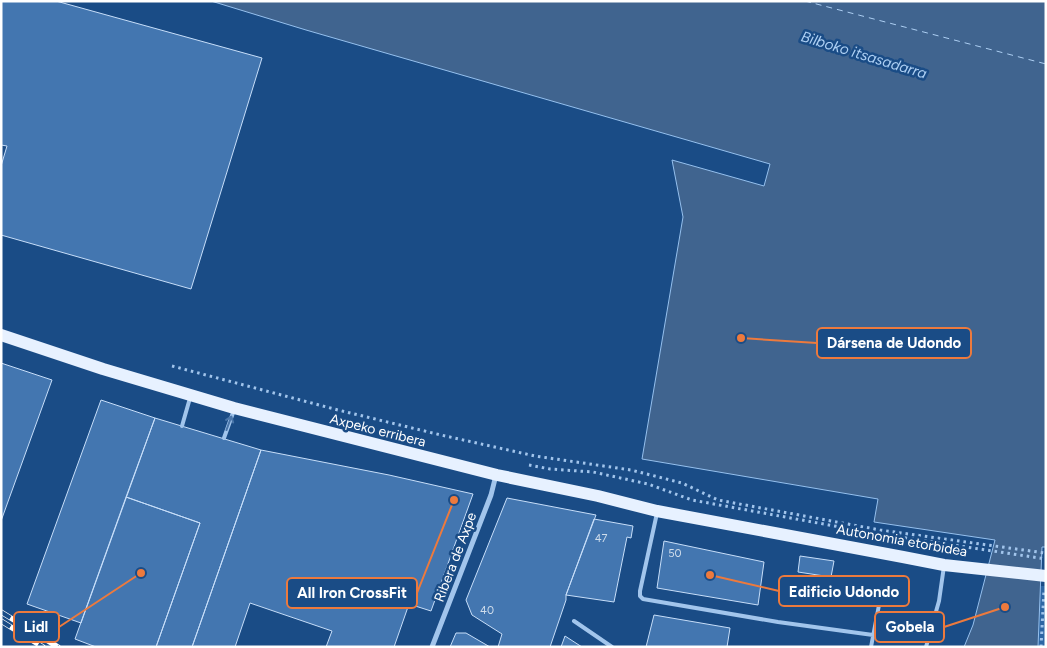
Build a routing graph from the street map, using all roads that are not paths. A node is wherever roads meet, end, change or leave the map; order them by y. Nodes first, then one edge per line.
1 (1, 335) edge
2 (190, 396) junction
3 (234, 408) junction
4 (182, 426) dead end
5 (224, 438) dead end
6 (496, 475) junction
7 (657, 511) junction
8 (753, 528) joint
9 (944, 565) junction
10 (1044, 580) edge
11 (883, 584) dead end
12 (574, 621) dead end
13 (873, 635) junction
14 (432, 647) edge
15 (612, 647) edge
16 (871, 647) edge
17 (926, 647) edge

1 - 2 main road, Axpeko erribera
2 - 3 main road, Axpeko erribera
2 - 4 lane
5 -> 3 lane
3 - 6 main road, Axpeko erribera
6 - 7 main road, Axpeko erribera
6 - 14 street, Ribera de Axpe
7 - 8 main road, Axpeko erribera
7 - 13 lane
8 - 9 main road, Autonomia etorbidea
9 - 10 main road, Autonomia etorbidea
9 - 17 lane
11 - 13 lane
12 - 15 lane
13 - 16 lane

